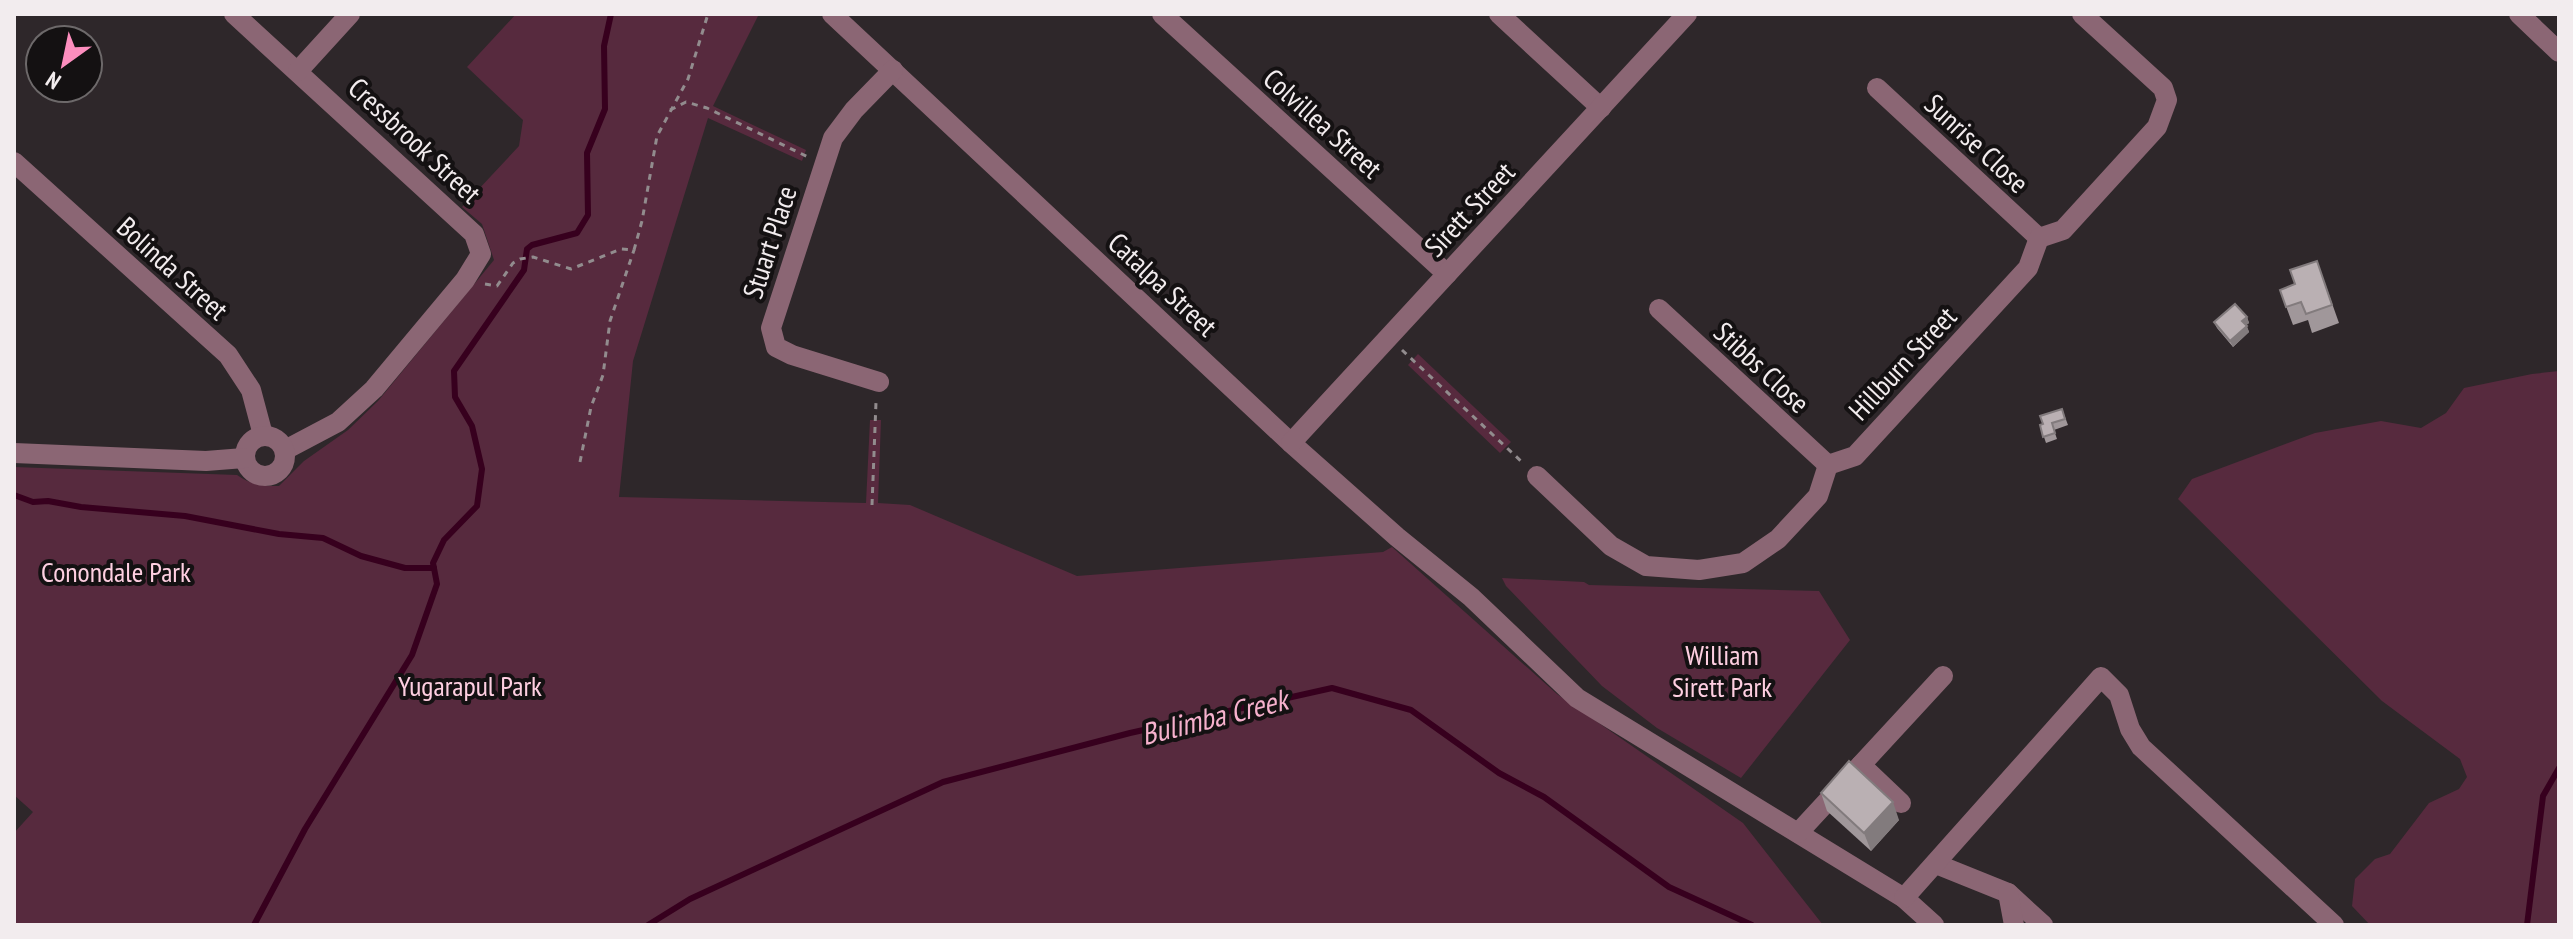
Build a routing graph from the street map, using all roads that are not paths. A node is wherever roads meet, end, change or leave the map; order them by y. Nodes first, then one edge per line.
1 (234, 14) edge
2 (350, 14) edge
3 (832, 14) edge
4 (1162, 14) edge
5 (1499, 14) edge
6 (1687, 14) edge
7 (2082, 14) edge
8 (2519, 14) edge
9 (2559, 52) edge
10 (893, 70) junction
11 (298, 71) junction
12 (1877, 88) dead end
13 (1601, 108) junction
14 (14, 162) edge
15 (2039, 238) junction
16 (1447, 274) junction
17 (1659, 309) dead end
18 (879, 382) road end
19 (263, 435) junction
20 (1291, 443) junction
21 (285, 450) junction
22 (14, 453) edge
23 (244, 458) junction
24 (1828, 465) junction
25 (1537, 476) road end
26 (1943, 676) dead end
27 (1861, 765) junction
28 (1901, 803) dead end
29 (1798, 833) junction
30 (1936, 864) junction
31 (2008, 893) junction
32 (1904, 898) junction
33 (1934, 925) edge
34 (2014, 925) edge
35 (2043, 925) edge
36 (2334, 925) edge

1 - 11 street, Cressbrook Street
2 - 11 street
3 - 10 street, Catalpa Street
4 - 16 street, Colvillea Street
5 - 13 street
6 - 13 street, Sirett Street
7 - 15 street
8 - 9 street
10 - 18 street, Stuart Place
10 - 20 street, Catalpa Street
11 - 21 street, Cressbrook Street
12 - 15 street, Sunrise Close
13 - 16 street, Sirett Street
14 - 19 street, Bolinda Street
15 - 24 street, Hillburn Street
16 - 20 street, Sirett Street
17 - 24 street, Stibbs Close
19 - 21 street
19 - 23 street
20 - 29 street, Catalpa Street
21 - 23 street
22 - 23 street
24 - 25 street
26 - 27 street
27 - 28 street
27 - 29 street
29 - 32 street, Catalpa Street
30 - 31 street
30 - 32 street
30 - 36 street
31 - 34 street
31 - 35 street
32 - 33 street, Catalpa Street

